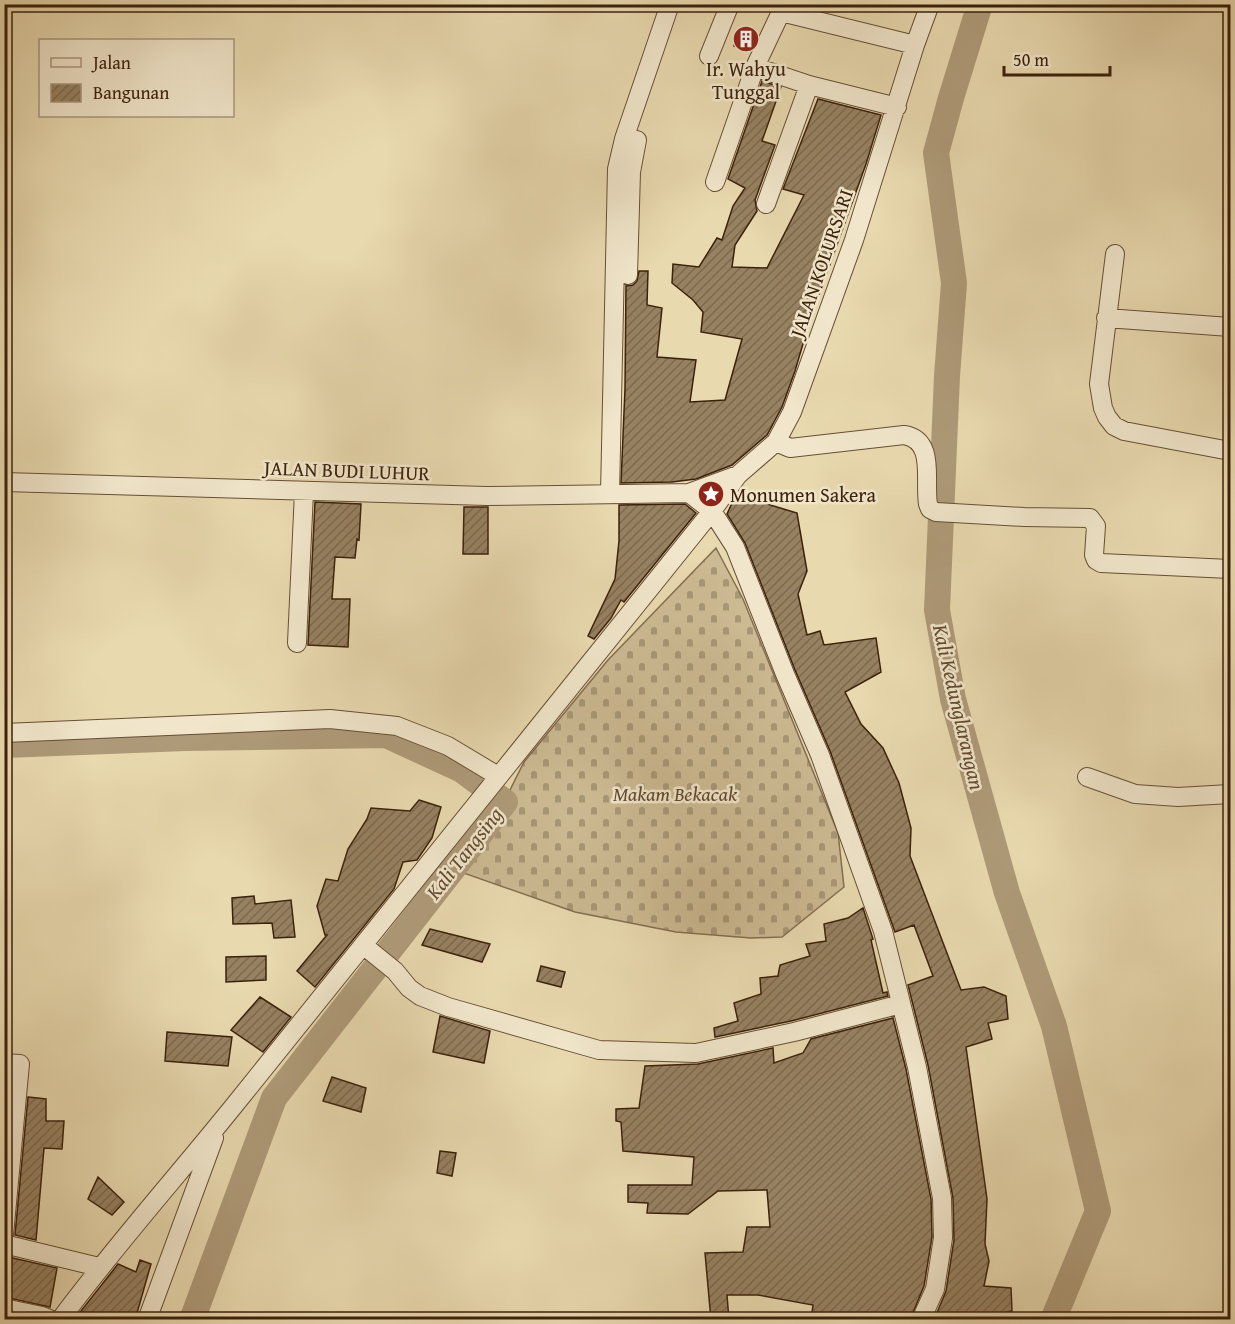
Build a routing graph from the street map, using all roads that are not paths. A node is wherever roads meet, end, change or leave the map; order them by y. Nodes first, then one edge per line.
1 (670, 4) edge
2 (730, 4) edge
3 (930, 4) edge
4 (782, 8) edge
5 (915, 45) junction
6 (709, 56) dead end
7 (755, 67) junction
8 (809, 85) junction
9 (897, 107) junction
10 (637, 140) dead end
11 (714, 182) dead end
12 (766, 204) dead end
13 (623, 208) junction
14 (1115, 254) dead end
15 (628, 288) dead end
16 (1106, 318) junction
17 (1230, 327) edge
18 (776, 442) junction
19 (1230, 451) edge
20 (738, 475) junction
21 (4, 482) edge
22 (304, 492) junction
23 (689, 493) junction
24 (610, 494) junction
25 (712, 511) junction
26 (1230, 568) edge
27 (297, 643) dead end
28 (4, 733) edge
29 (1087, 777) dead end
30 (493, 782) junction
31 (1230, 794) edge
32 (368, 948) junction
33 (901, 1005) junction
34 (4, 1063) edge
35 (219, 1125) junction
36 (4, 1235) edge
37 (4, 1244) edge
38 (99, 1267) junction
39 (4, 1308) edge
40 (52, 1320) edge
41 (60, 1320) edge
42 (147, 1320) edge
43 (921, 1320) edge

1 - 13 street
2 - 6 street
3 - 5 street, JALAN KOLURSARI
4 - 5 street
4 - 7 street
5 - 9 street, JALAN KOLURSARI
7 - 8 street
7 - 11 street
8 - 9 street
8 - 12 street
9 - 18 street, JALAN KOLURSARI
10 - 13 street
13 - 15 street
13 - 24 street
14 - 16 street
16 - 17 street
16 - 19 street
18 - 20 street, JALAN KOLURSARI
18 - 26 street
20 - 23 street, JALAN BUDI LUHUR
20 - 25 street, JALAN KOLURSARI
21 - 22 street, JALAN BUDI LUHUR
22 - 24 street, JALAN BUDI LUHUR
22 - 27 street
23 - 24 street, JALAN BUDI LUHUR
23 - 25 street
25 - 30 street, JALAN KOLURSARI
25 - 33 street
28 - 30 street
29 - 31 street
30 - 32 street, JALAN KOLURSARI
32 - 33 street
32 - 35 street, JALAN KOLURSARI
33 - 43 street
34 - 36 street
35 - 38 street, JALAN KOLURSARI
35 - 42 street
37 - 38 street
38 - 41 street, JALAN KOLURSARI
39 - 40 street

